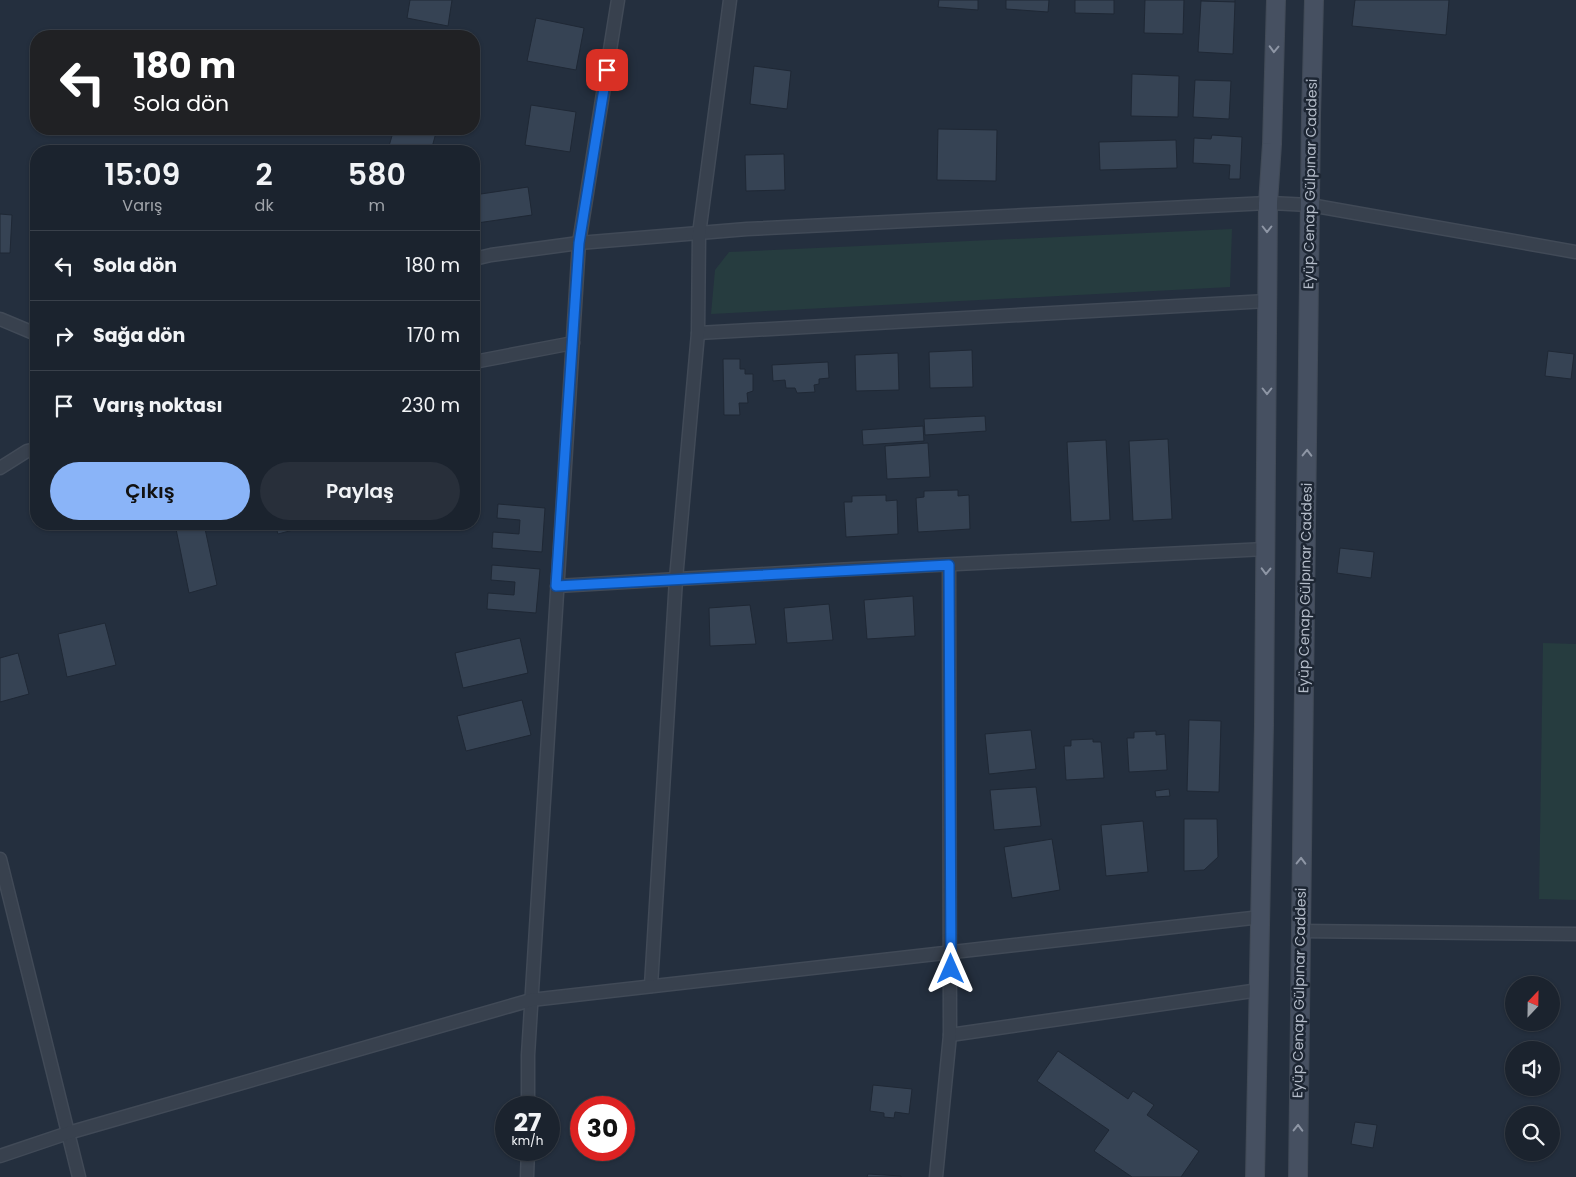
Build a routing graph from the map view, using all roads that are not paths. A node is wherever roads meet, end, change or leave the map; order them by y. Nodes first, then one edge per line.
1 (618, 0) edge
2 (730, 0) edge
3 (1276, 0) edge
4 (1314, 0) edge
5 (1268, 203) junction
6 (1310, 205) junction
7 (699, 234) junction
8 (579, 243) junction
9 (1576, 252) edge
10 (480, 258) edge
11 (1267, 301) junction
12 (0, 319) edge
13 (30, 332) edge
14 (698, 333) junction
15 (573, 342) junction
16 (480, 361) edge
17 (30, 450) edge
18 (0, 468) edge
19 (1266, 549) junction
20 (949, 565) junction
21 (676, 579) junction
22 (556, 586) junction
23 (0, 859) edge
24 (1260, 917) junction
25 (1300, 931) junction
26 (1576, 934) edge
27 (951, 952) junction
28 (651, 986) junction
29 (1259, 990) junction
30 (532, 1000) junction
31 (950, 1035) junction
32 (528, 1096) edge
33 (68, 1132) junction
34 (0, 1156) edge
35 (528, 1161) edge
36 (79, 1177) edge
37 (528, 1177) edge
38 (936, 1177) edge
39 (1255, 1177) edge
40 (1298, 1177) edge

1 - 8 street
2 - 7 street
3 -> 5 main road
4 - 6 main road, Eyüp Cenap Gülpınar Caddesi
5 - 6 street
5 - 7 street
5 -> 11 main road
6 - 9 street
25 -> 6 main road, Eyüp Cenap Gülpınar Caddesi
7 - 8 street
7 - 14 street
8 - 10 street
8 - 15 street
11 - 14 street
11 -> 19 main road
12 - 13 street
14 - 21 street
15 - 16 street
15 - 22 street
17 - 18 street
19 - 20 street
19 -> 24 main road
20 - 21 street
20 - 27 street
21 - 22 street
21 - 28 street
22 - 30 street
23 - 33 street
24 - 27 street
24 - 29 main road
25 - 26 street
40 -> 25 main road, Eyüp Cenap Gülpınar Caddesi
27 - 28 street
27 - 31 street
28 - 30 street
29 - 31 street
29 - 39 main road
30 - 32 street
30 - 33 street
31 - 38 street
33 - 34 street
33 - 36 street
35 - 37 street

